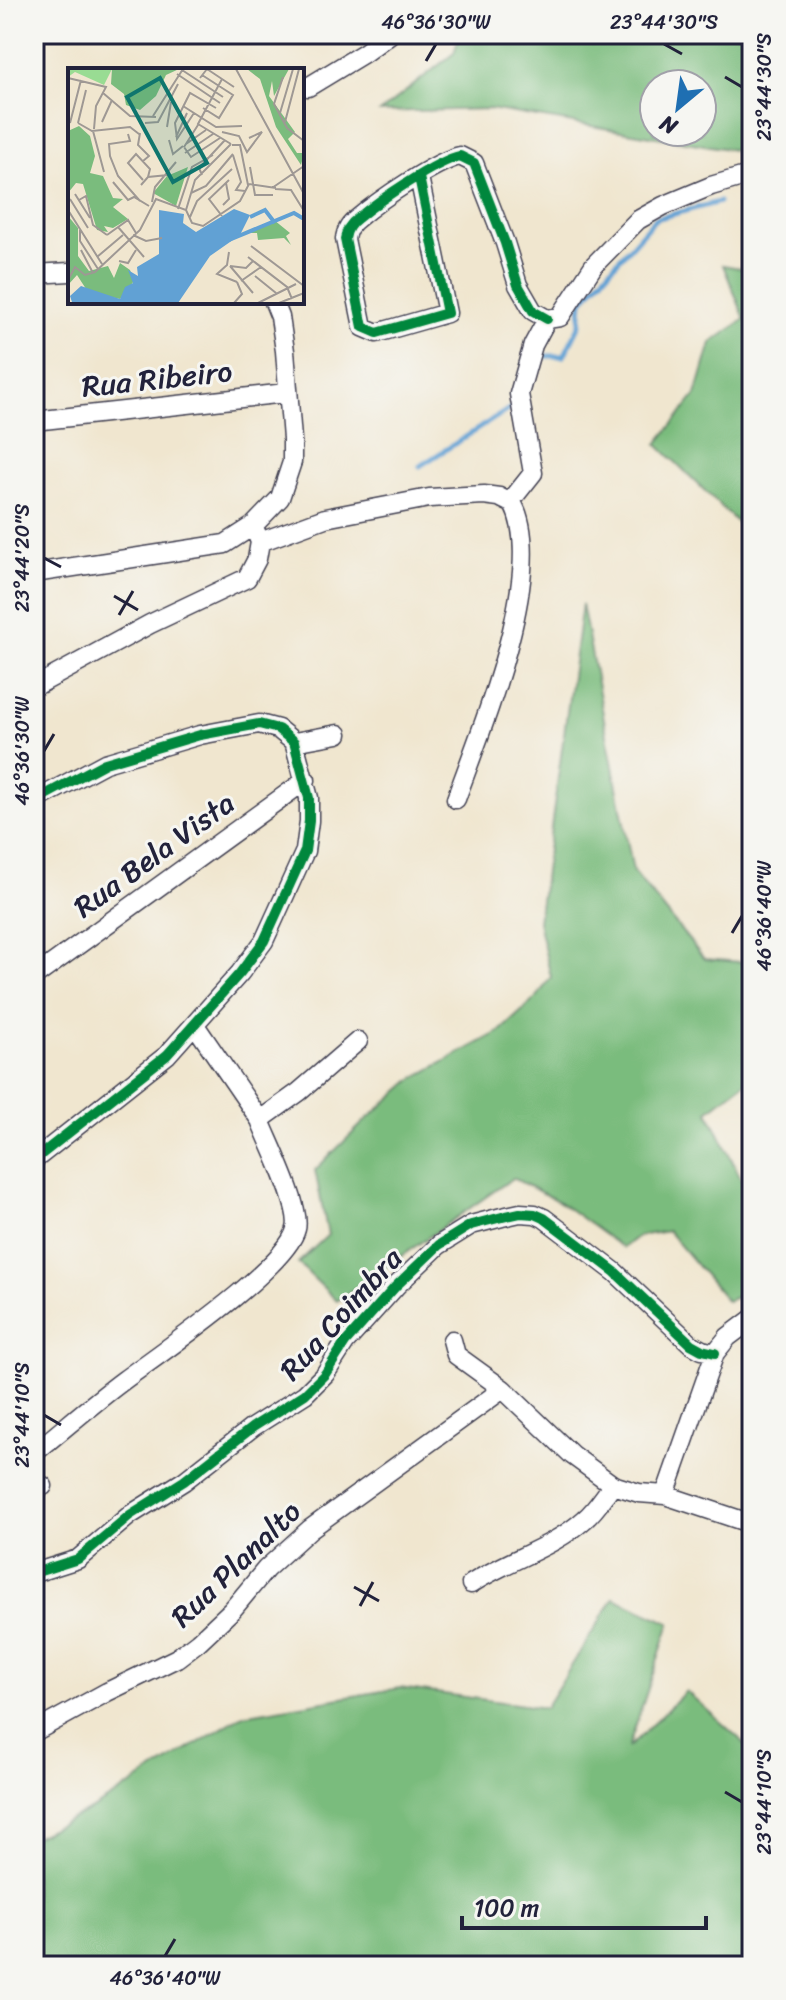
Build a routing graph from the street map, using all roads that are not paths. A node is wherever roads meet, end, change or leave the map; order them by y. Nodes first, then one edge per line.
1 (390, 34) edge
2 (308, 87) dead end
3 (752, 174) edge
4 (419, 177) junction
5 (68, 272) edge
6 (34, 274) edge
7 (275, 304) edge
8 (547, 319) junction
9 (286, 393) junction
10 (34, 421) edge
11 (512, 503) junction
12 (256, 534) junction
13 (34, 573) edge
14 (34, 687) edge
15 (338, 734) dead end
16 (294, 742) junction
17 (308, 789) junction
18 (456, 799) dead end
19 (34, 801) edge
20 (34, 977) edge
21 (195, 1025) junction
22 (358, 1041) dead end
23 (260, 1120) junction
24 (40, 1155) edge
25 (752, 1319) edge
26 (452, 1340) dead end
27 (715, 1353) junction
28 (503, 1389) junction
29 (34, 1453) edge
30 (613, 1485) junction
31 (665, 1495) junction
32 (752, 1524) edge
33 (34, 1573) edge
34 (471, 1584) dead end
35 (34, 1732) edge

1 - 2 street
3 - 8 street
4 - 4 street
4 - 8 street
5 - 6 street
7 - 9 street
8 - 11 street
9 - 10 street, Rua Ribeiro
9 - 12 street
11 - 12 street
11 - 18 street
12 - 13 street
12 - 14 street
15 - 16 street
16 - 17 street
16 - 19 street
17 - 20 street, Rua Bela Vista
17 - 21 street
21 - 23 street
21 - 24 street
22 - 23 street
23 - 29 street
25 - 27 street
26 - 28 street
27 - 31 street
27 - 33 street, Rua Coimbra
28 - 30 street
28 - 35 street, Rua Planalto
30 - 31 street
30 - 34 street
31 - 32 street

